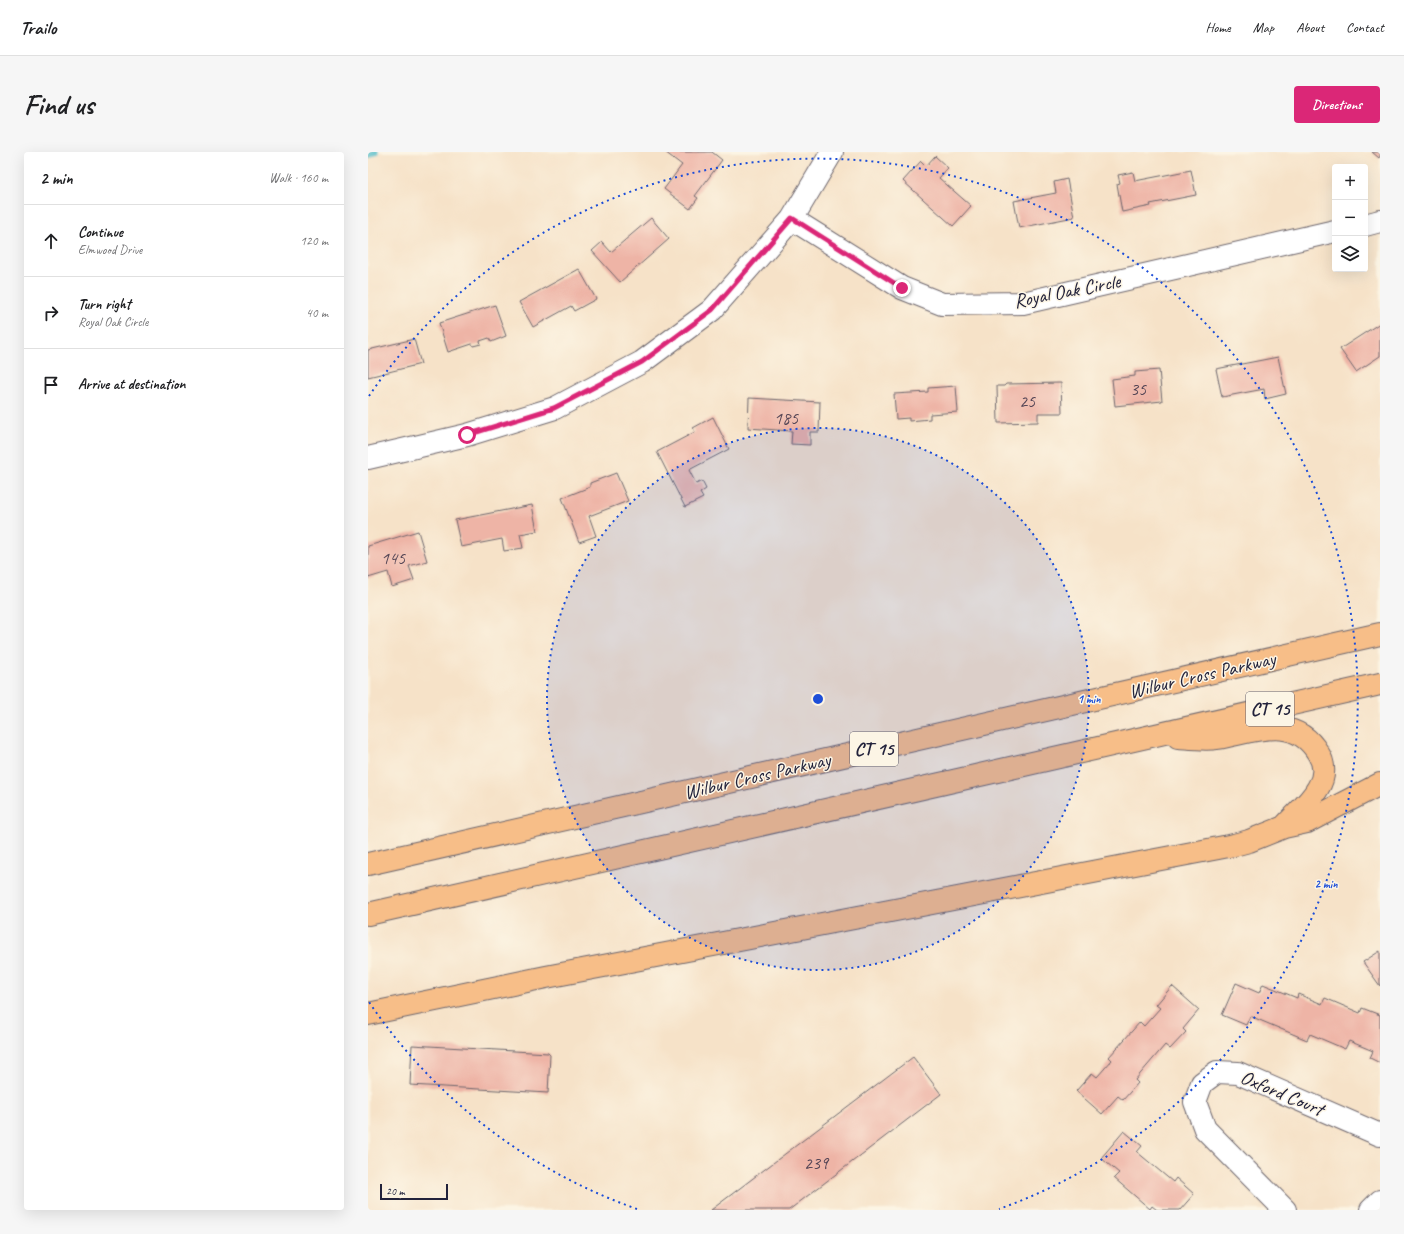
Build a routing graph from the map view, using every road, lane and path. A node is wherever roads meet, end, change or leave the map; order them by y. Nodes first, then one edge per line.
1 (832, 152) edge
2 (792, 218) junction
3 (1380, 221) edge
4 (1368, 223) edge
5 (1332, 232) edge
6 (368, 458) edge
7 (1380, 634) edge
8 (1380, 684) edge
9 (1159, 734) junction
10 (1380, 784) edge
11 (1284, 827) junction
12 (368, 864) edge
13 (368, 914) edge
14 (368, 1014) edge
15 (1380, 1135) edge
16 (1380, 1201) edge
17 (1285, 1210) edge
18 (1372, 1210) edge

1 - 2 street
2 - 5 street, Royal Oak Circle
2 - 6 street
3 - 4 street
7 - 12 highway, Wilbur Cross Parkway / CT 15
8 - 9 highway, CT 15
9 - 11 highway
9 - 13 highway, CT 15
10 - 11 highway
11 - 14 highway
15 - 17 street, Oxford Court
16 - 18 street

